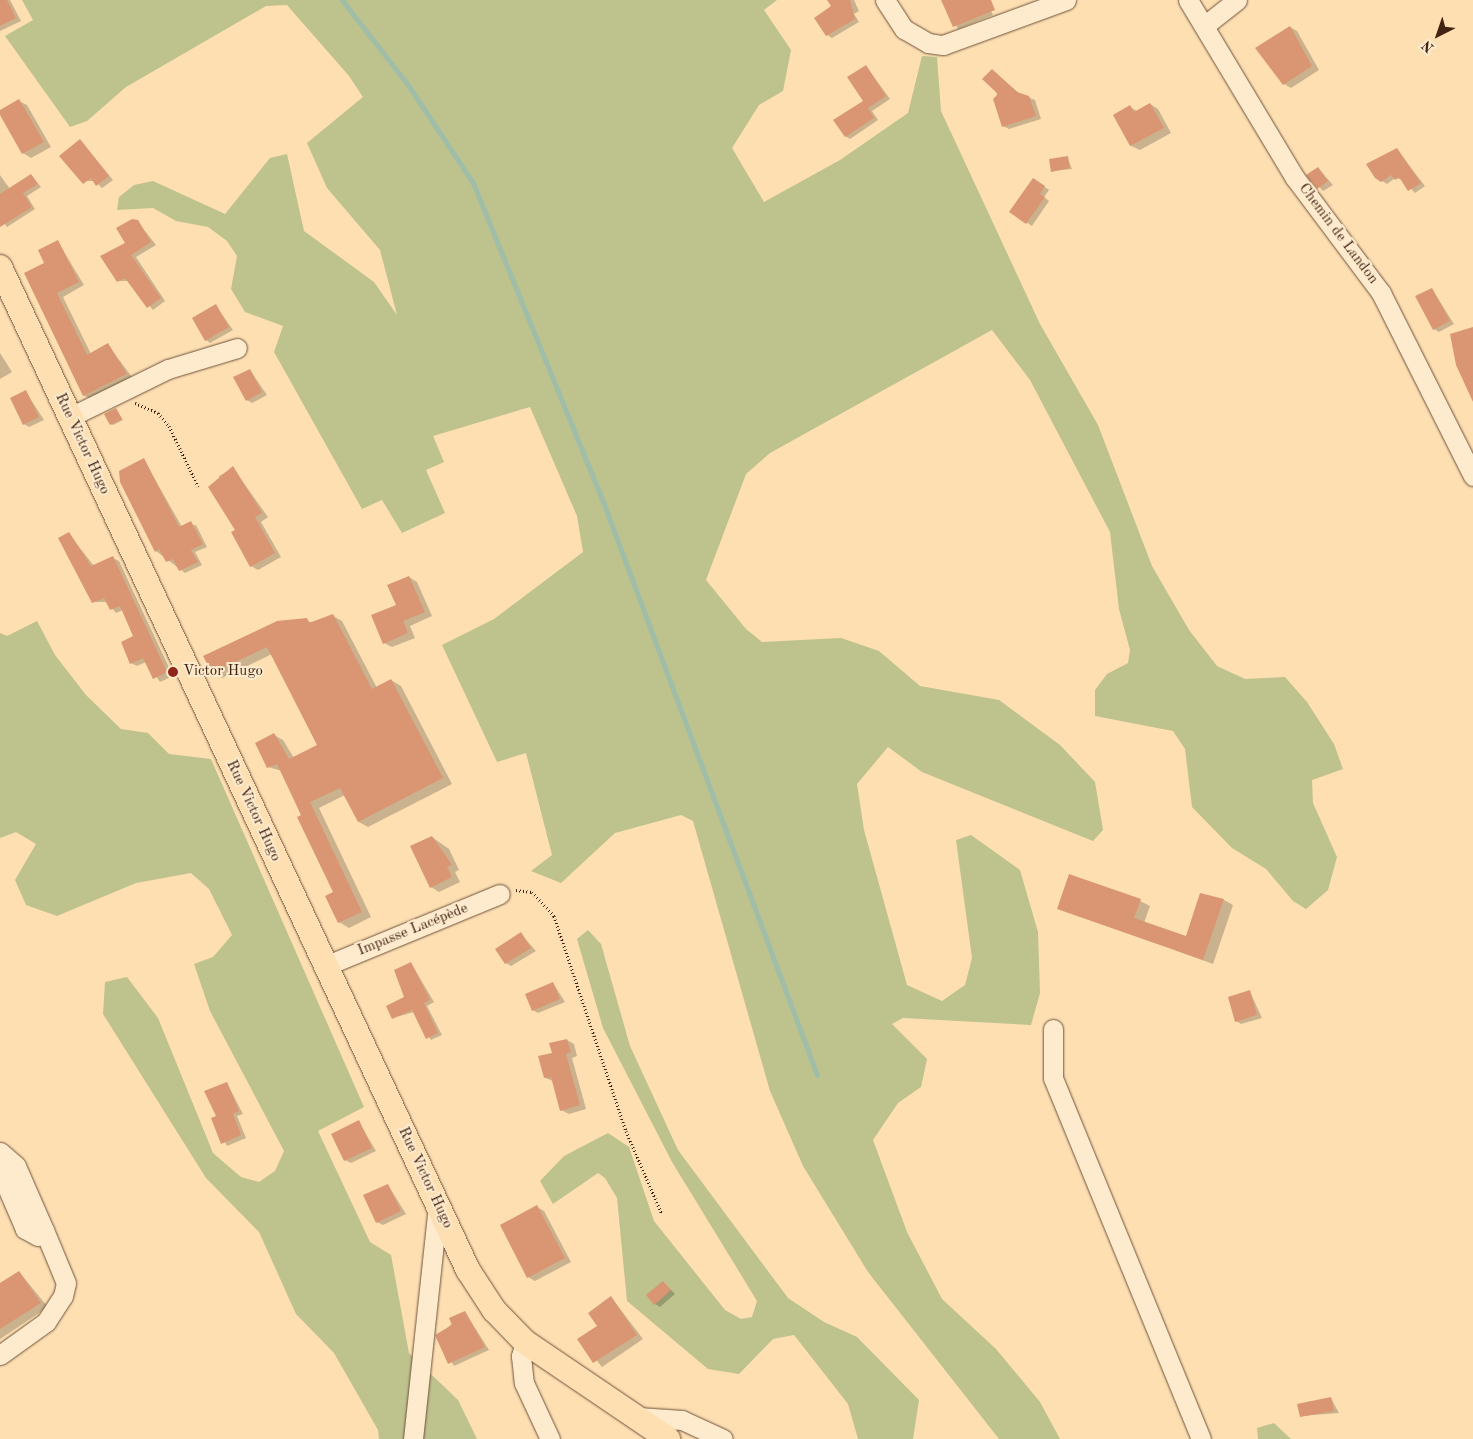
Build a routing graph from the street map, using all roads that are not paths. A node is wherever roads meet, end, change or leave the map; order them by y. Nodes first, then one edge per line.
1 (885, 0) edge
2 (1066, 0) edge
3 (1188, 0) edge
4 (1237, 0) edge
5 (1204, 26) junction
6 (0, 267) edge
7 (237, 348) dead end
8 (70, 417) junction
9 (1473, 476) edge
10 (500, 894) road end
11 (325, 966) junction
12 (1053, 1029) dead end
13 (0, 1152) edge
14 (0, 1172) edge
15 (438, 1205) junction
16 (44, 1230) junction
17 (525, 1342) junction
18 (0, 1355) edge
19 (638, 1417) junction
20 (413, 1439) edge
21 (550, 1439) edge
22 (668, 1439) edge
23 (724, 1439) edge
24 (1200, 1439) edge

1 - 2 street
3 - 5 street, Chemin de Landon
4 - 5 street
5 - 9 street, Chemin de Landon
6 - 8 main road, Rue Victor Hugo
7 - 8 street
8 - 11 main road, Rue Victor Hugo
10 - 11 street, Impasse Lacépède
11 - 15 main road, Rue Victor Hugo
12 - 24 street
13 - 16 street
14 - 16 street
15 - 17 main road, Rue Victor Hugo
15 - 20 street
16 - 18 street
17 - 19 main road, Rue Victor Hugo
17 - 21 street
19 - 22 main road, Rue Victor Hugo
19 - 23 street

